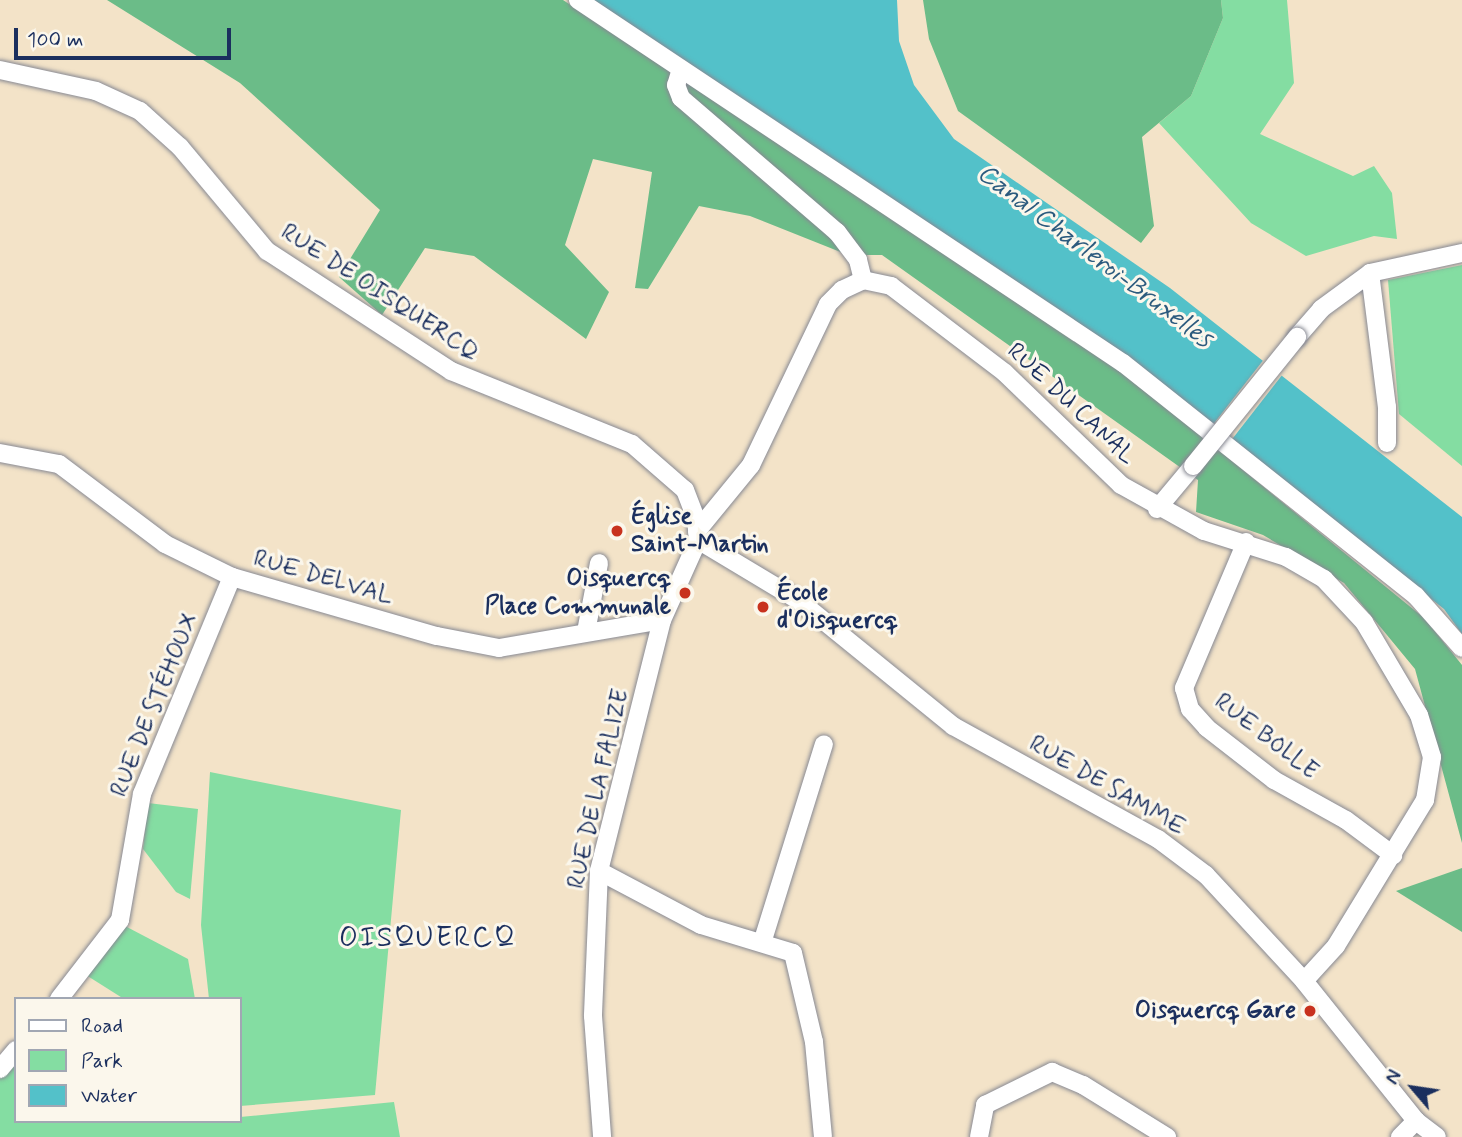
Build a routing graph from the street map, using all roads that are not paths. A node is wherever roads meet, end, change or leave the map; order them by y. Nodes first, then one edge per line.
1 (578, 0) edge
2 (681, 69) junction
3 (0, 70) edge
4 (1462, 253) edge
5 (1370, 274) junction
6 (863, 280) junction
7 (1387, 443) dead end
8 (0, 453) edge
9 (1157, 509) junction
10 (698, 535) junction
11 (1246, 542) junction
12 (599, 563) dead end
13 (232, 577) junction
14 (663, 620) junction
15 (586, 632) junction
16 (1462, 648) edge
17 (824, 744) dead end
18 (1393, 855) junction
19 (599, 871) junction
20 (762, 943) junction
21 (1304, 981) junction
22 (62, 997) edge
23 (14, 1052) edge
24 (0, 1069) edge
25 (1416, 1121) junction
26 (602, 1137) edge
27 (823, 1137) edge
28 (979, 1137) edge
29 (1167, 1137) edge
30 (1400, 1137) edge
31 (1437, 1137) edge

1 - 2 street
2 - 6 street
2 - 16 street
3 - 10 street, RUE DE OISQUERCQ
4 - 5 street
5 - 7 street
5 - 9 street, bridge
6 - 9 street, RUE DU CANAL
6 - 10 street
8 - 13 street, RUE DELVAL
9 - 11 street
10 - 14 street, RUE DE LA FALIZE
10 - 21 street, RUE DE SAMME
11 - 18 street
11 - 18 street, RUE BOLLE
12 - 15 street
13 - 15 street, RUE DELVAL
13 - 22 street, RUE DE STÉHOUX
14 - 15 street, RUE DELVAL
14 - 19 street, RUE DE LA FALIZE
17 - 20 street
18 - 21 street
19 - 20 street
19 - 26 street, RUE DE LA FALIZE
20 - 27 street
21 - 25 street, RUE DE SAMME
23 - 24 street
25 - 30 street
25 - 31 street, RUE DE SAMME
28 - 29 street

